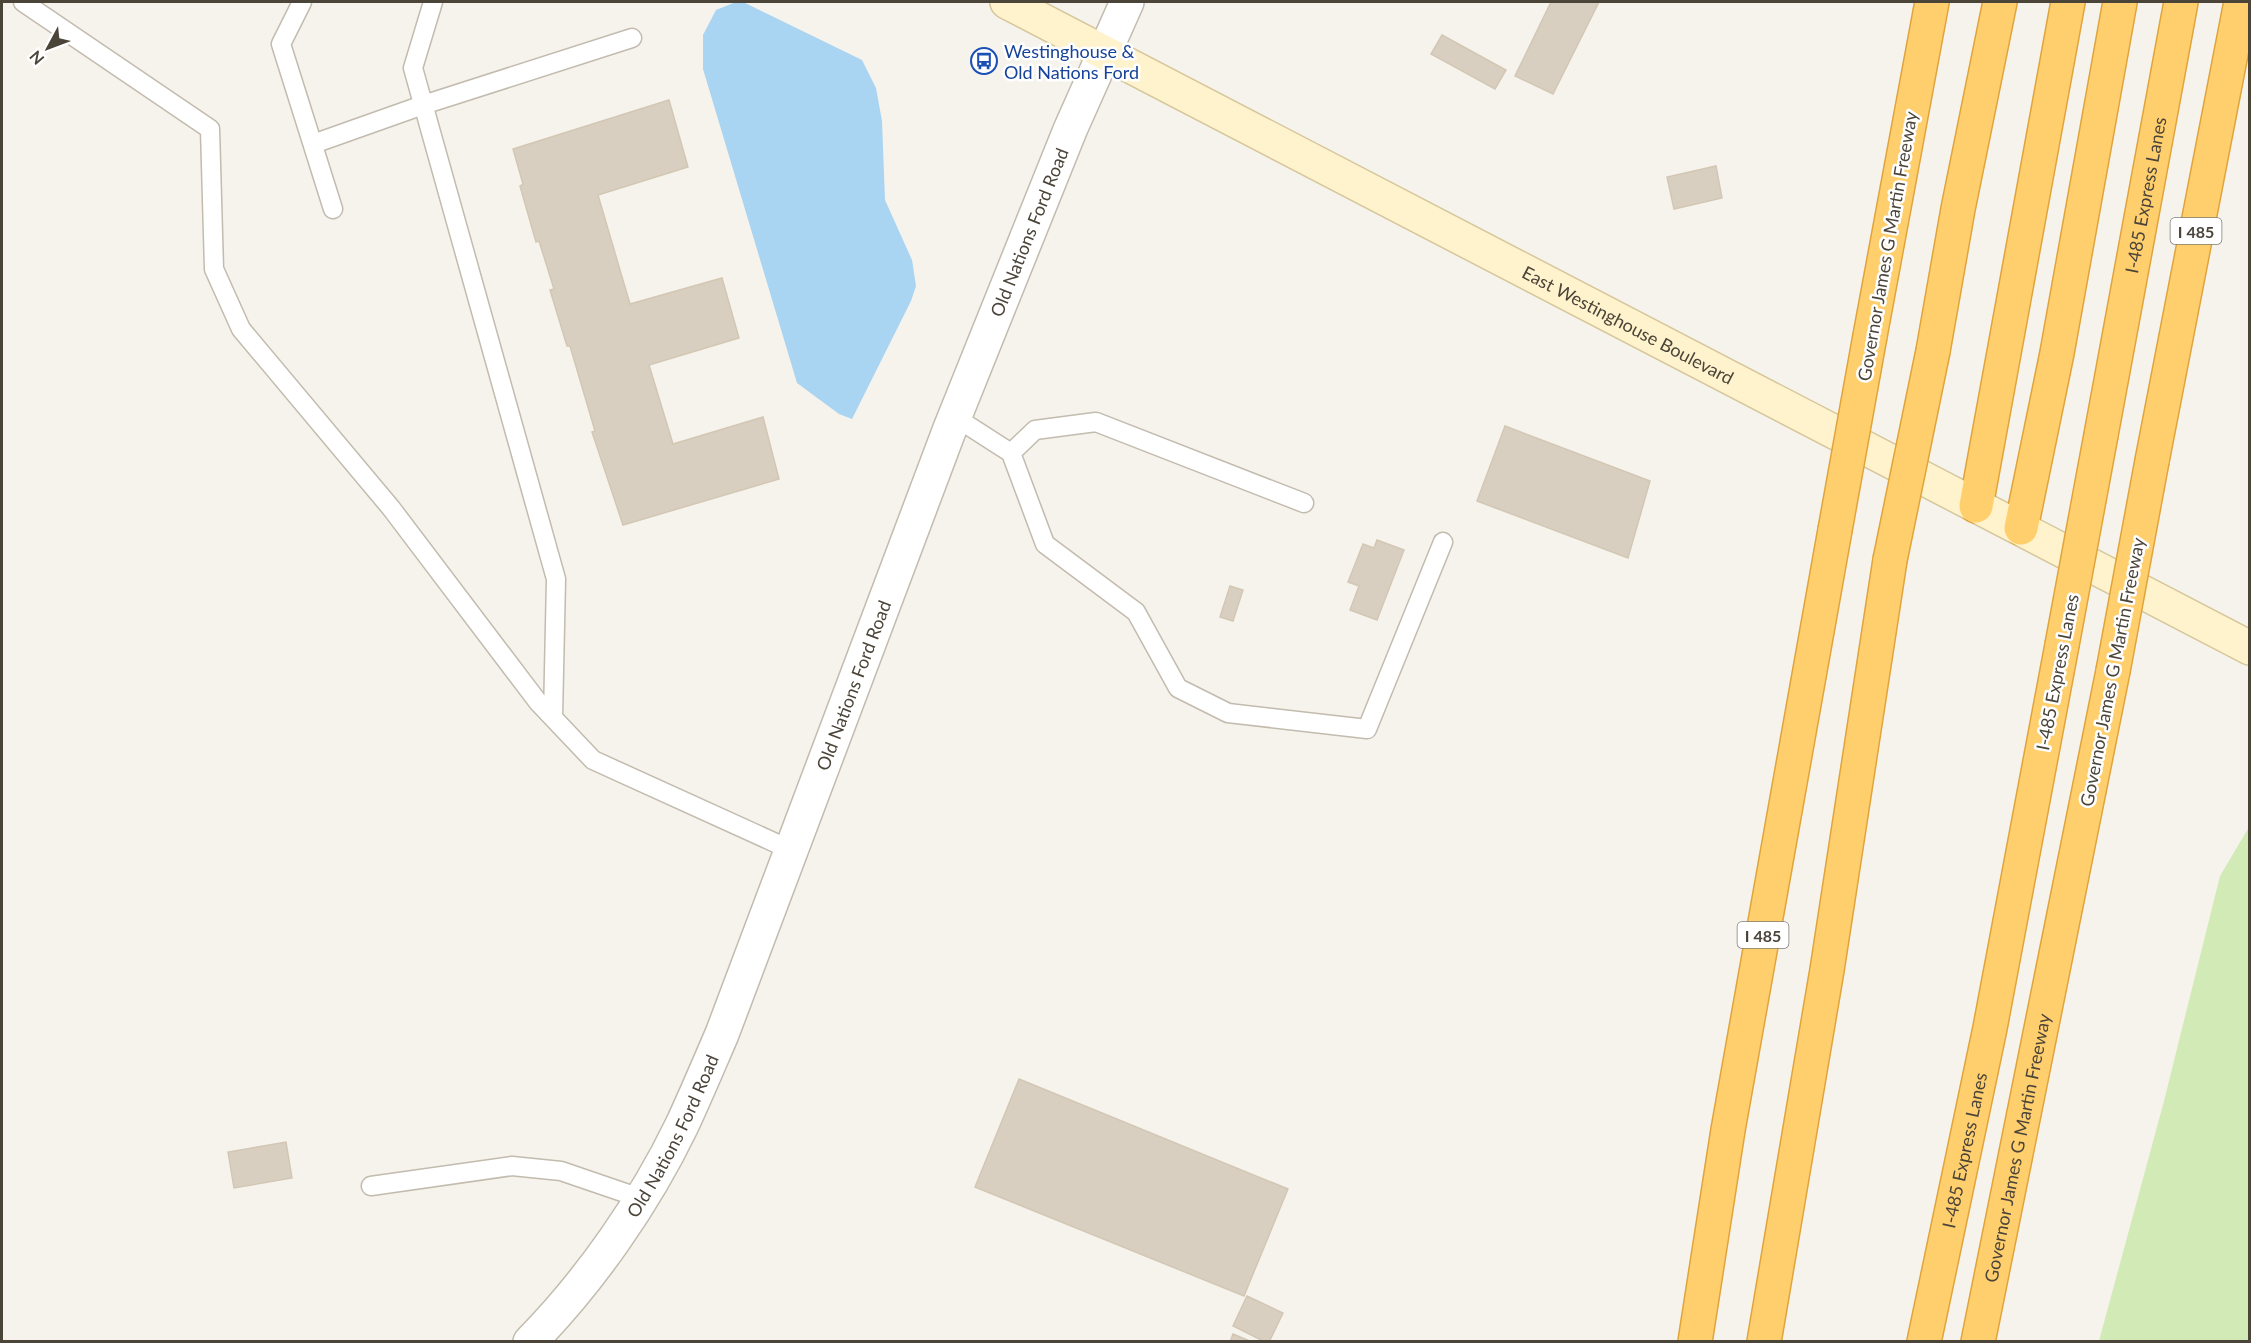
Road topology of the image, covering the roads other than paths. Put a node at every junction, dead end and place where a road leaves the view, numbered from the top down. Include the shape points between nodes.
1 (23, 2) edge
2 (302, 2) edge
3 (433, 2) edge
4 (1006, 2) edge
5 (1127, 2) edge
6 (1932, 2) edge
7 (2000, 2) edge
8 (2068, 2) edge
9 (2120, 2) edge
10 (2181, 2) edge
11 (2241, 2) edge
12 (632, 38) dead end
13 (1106, 53) junction
14 (423, 105) junction
15 (313, 144) junction
16 (333, 209) dead end
17 (955, 417) junction
18 (1011, 453) junction
19 (1304, 503) dead end
20 (1976, 506) junction
21 (2021, 528) junction
22 (1443, 542) dead end
23 (2250, 648) edge
24 (553, 717) junction
25 (791, 850) junction
26 (371, 1186) dead end
27 (640, 1198) junction
28 (531, 1341) edge
29 (1695, 1341) edge
30 (1764, 1341) edge
31 (1924, 1341) edge
32 (1978, 1341) edge

1 - 24 lane via 210,129 214,269 241,328 391,508
2 - 15 lane via 281,44
3 - 14 lane via 413,68
4 - 13 main road, East Westinghouse Boulevard
5 - 13 street, Old Nations Ford Road
6 - 29 highway, Governor James G Martin Freeway / I 485, bridge via 1728,1130
7 - 30 highway, bridge via 1890,560 1827,970
8 - 20 highway
9 - 21 highway via 2057,353
10 - 31 highway, I-485 Express Lanes, bridge via 1990,1028
11 - 32 highway, Governor James G Martin Freeway / I 485, bridge via 2113,671
12 - 14 lane
13 - 17 street, Old Nations Ford Road via 1070,130
13 - 20 main road, East Westinghouse Boulevard
14 - 15 lane
14 - 24 lane via 556,579
15 - 16 lane
17 - 18 lane
17 - 25 street, Old Nations Ford Road
18 - 19 lane via 1035,430 1096,422
18 - 22 lane via 1045,544 1136,612 1178,688 1228,713 1367,729
20 - 21 main road, East Westinghouse Boulevard
21 - 23 main road, East Westinghouse Boulevard
24 - 25 lane via 593,760
25 - 27 street, Old Nations Ford Road via 722,1034 681,1127
26 - 27 lane via 512,1166 561,1171
27 - 28 street, Old Nations Ford Road via 603,1256

